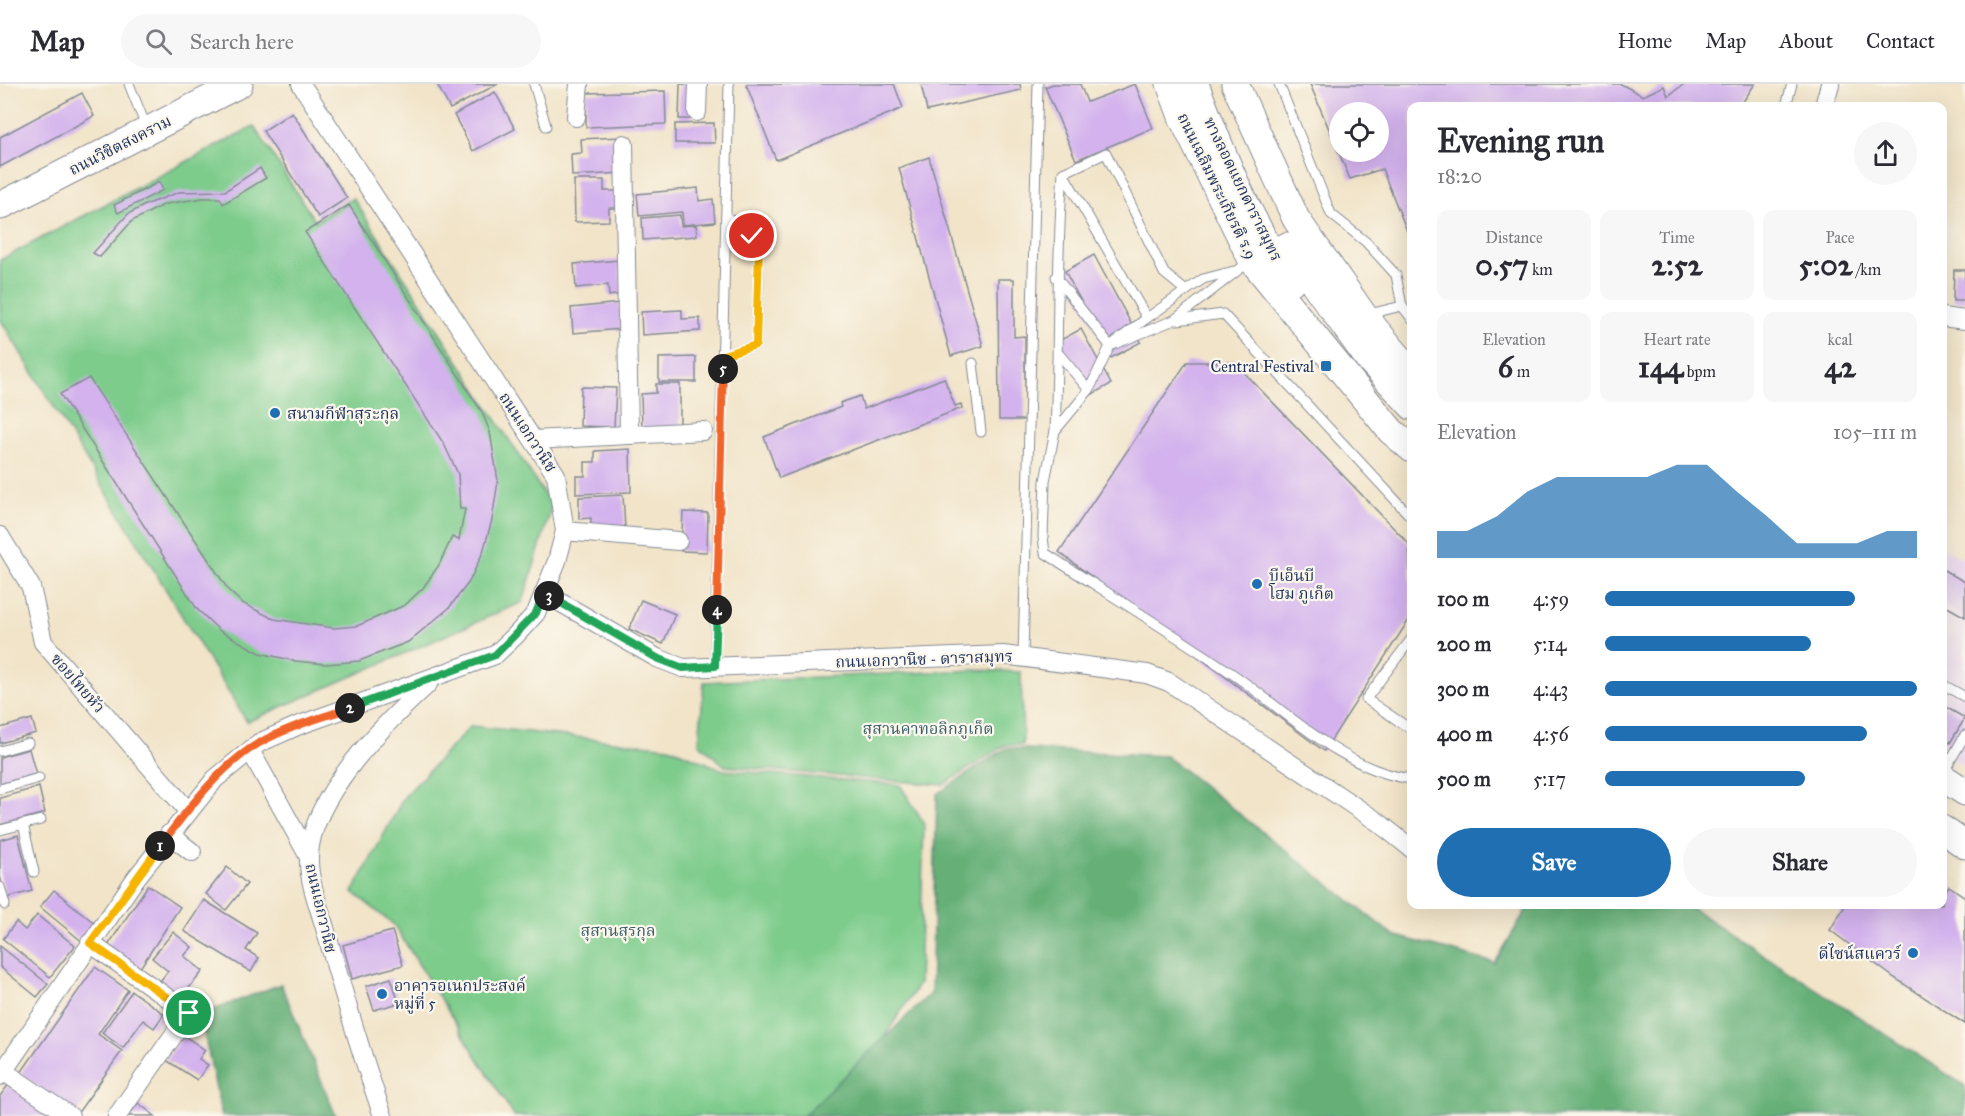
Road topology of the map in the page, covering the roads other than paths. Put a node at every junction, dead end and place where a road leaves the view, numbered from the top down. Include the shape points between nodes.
1 (129, 84) edge
2 (239, 84) edge
3 (301, 84) edge
4 (534, 84) edge
5 (579, 84) edge
6 (698, 84) edge
7 (729, 84) edge
8 (1038, 84) edge
9 (1170, 84) edge
10 (1195, 84) edge
11 (1212, 84) edge
12 (1235, 84) edge
13 (1279, 84) edge
14 (1792, 84) edge
15 (1830, 84) edge
16 (1787, 102) edge
17 (1825, 102) edge
18 (697, 112) dead end
19 (576, 117) dead end
20 (546, 126) dead end
21 (148, 130) junction
22 (624, 144) dead end
23 (1063, 173) junction
24 (0, 206) edge
25 (726, 216) junction
26 (1246, 264) junction
27 (1056, 277) junction
28 (1186, 291) junction
29 (1402, 306) junction
30 (1407, 312) edge
31 (1364, 316) junction
32 (1147, 318) junction
33 (1947, 318) edge
34 (1174, 320) junction
35 (1965, 321) edge
36 (1110, 346) junction
37 (1059, 354) junction
38 (723, 355) junction
39 (973, 363) dead end
40 (1407, 368) edge
41 (1089, 390) junction
42 (1407, 401) edge
43 (1407, 424) edge
44 (1055, 430) junction
45 (703, 431) dead end
46 (981, 432) dead end
47 (629, 435) junction
48 (534, 440) junction
49 (1407, 445) edge
50 (1407, 513) edge
51 (565, 531) junction
52 (0, 536) edge
53 (678, 541) dead end
54 (544, 593) junction
55 (1407, 645) edge
56 (1023, 656) junction
57 (715, 666) junction
58 (435, 678) junction
59 (1947, 687) edge
60 (382, 696) junction
61 (1965, 697) edge
62 (392, 716) junction
63 (1407, 724) edge
64 (1965, 735) edge
65 (264, 741) junction
66 (28, 743) dead end
67 (0, 750) edge
68 (255, 759) junction
69 (236, 762) junction
70 (1947, 767) edge
71 (39, 778) dead end
72 (1407, 778) edge
73 (1947, 779) edge
74 (0, 789) edge
75 (1965, 792) edge
76 (188, 811) junction
77 (41, 820) dead end
78 (23, 824) junction
79 (317, 825) junction
80 (0, 830) edge
81 (293, 831) junction
82 (1947, 832) edge
83 (169, 834) junction
84 (1407, 845) edge
85 (1965, 845) edge
86 (192, 852) dead end
87 (309, 857) junction
88 (34, 872) dead end
89 (0, 887) edge
90 (5, 905) dead end
91 (90, 943) junction
92 (1, 1072) edge
93 (70, 1116) edge
94 (117, 1116) edge
95 (383, 1116) edge

1 - 21 lane
2 - 21 main road, ถนนวิชิตสงคราม
3 - 48 street, ถนนเอกวานิช
4 - 20 lane
5 - 19 street
6 - 18 street
7 - 25 lane
8 - 56 lane
9 - 26 main road, ถนนเฉลิมพระเกียรติ ร.9
10 - 43 main road, ทางลอดแยกดาราสมุทร via 1271,254 1328,335
11 - 42 main road, ทางลอดแยกดาราสมุทร via 1250,174 1287,246 1368,358
12 - 31 main road via 1296,219
13 - 29 lane via 1331,214 1366,242 1396,275
14 - 16 lane
15 - 17 street
21 - 24 main road, ถนนวิชิตสงคราม
22 - 47 street
23 - 27 lane
23 - 28 lane via 1106,153 1164,273
23 - 32 lane
25 - 38 lane
25 - 38 lane via 755,240 759,257 756,345
26 - 28 lane via 1203,279
26 - 34 lane
26 - 49 main road, ถนนเฉลิมพระเกียรติ ร.9
27 - 36 lane
27 - 37 lane
28 - 32 lane
29 - 30 lane
29 - 31 lane
31 - 40 main road
32 - 36 lane
33 - 35 street
34 - 36 lane
34 - 50 lane via 1223,314
36 - 41 lane
37 - 41 lane
37 - 44 lane
38 - 57 lane
39 - 46 lane
41 - 44 lane
44 - 72 lane via 1045,481 1045,553 1236,677 1334,748 1394,777
45 - 47 street
47 - 48 street
48 - 51 street, ถนนเอกวานิช via 556,475
51 - 53 street
51 - 54 street, ถนนเอกวานิช
52 - 76 street, ซอยไทยหัว via 31,587 43,642
54 - 57 street, ถนนเอกวานิช - ดาราสมุทร via 657,658 683,668
54 - 58 street, ถนนเอกวานิช via 536,613 495,655
55 - 63 lane via 1366,699
56 - 57 street, ถนนเอกวานิช - ดาราสมุทร
56 - 84 street, ถนนเอกวานิช - ดาราสมุทร via 1147,674 1169,682
58 - 60 street
58 - 62 street, ถนนเอกวานิช
59 - 61 lane
60 - 62 street via 395,699
60 - 65 street
62 - 79 street, ถนนเอกวานิช via 342,778
64 - 70 lane
65 - 68 street
65 - 69 street
66 - 67 lane
68 - 69 street
68 - 81 street
69 - 76 street via 215,779
71 - 74 lane
73 - 75 main road
76 - 83 street
77 - 78 lane
78 - 80 lane
78 - 88 lane
79 - 81 street via 300,835
79 - 87 street, ถนนเอกวานิช
81 - 87 street
82 - 85 main road
83 - 86 street
83 - 91 street
87 - 95 street, ถนนเอกวานิช via 351,1022
89 - 90 lane
91 - 92 street
91 - 94 street via 189,1013
92 - 93 street

